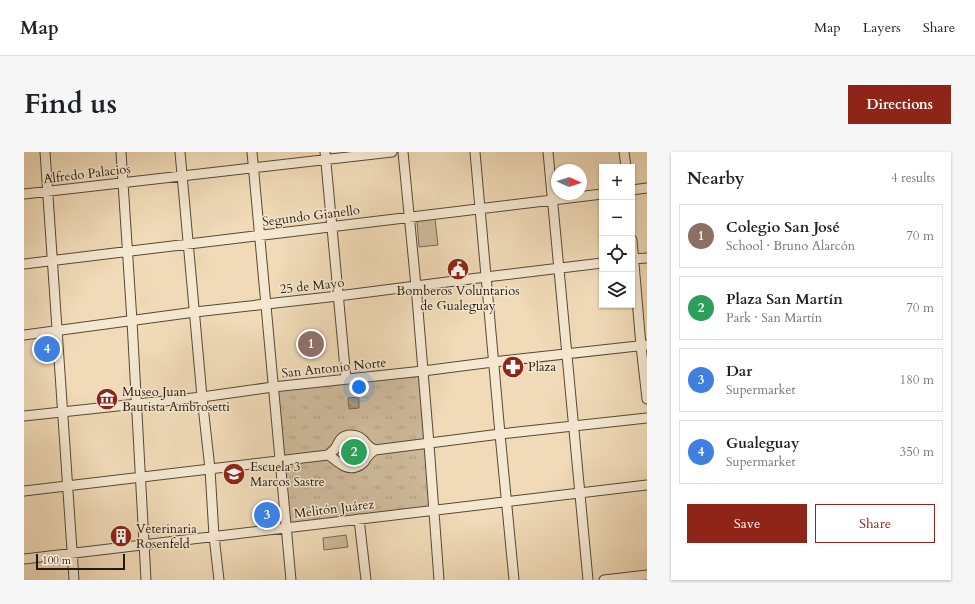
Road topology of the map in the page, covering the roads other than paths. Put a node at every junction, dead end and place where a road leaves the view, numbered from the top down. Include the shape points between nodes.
1 (45, 152) edge
2 (121, 152) edge
3 (180, 152) edge
4 (252, 152) edge
5 (392, 152) edge
6 (403, 152) edge
7 (475, 152) edge
8 (548, 152) edge
9 (624, 152) edge
10 (326, 156) edge
11 (626, 164) edge
12 (254, 168) junction
13 (183, 176) junction
14 (124, 183) junction
15 (551, 188) edge
16 (647, 188) edge
17 (635, 190) edge
18 (48, 192) junction
19 (24, 194) edge
20 (599, 194) edge
21 (587, 196) edge
22 (552, 200) joint
23 (480, 208) junction
24 (409, 217) junction
25 (331, 227) junction
26 (260, 235) junction
27 (188, 244) junction
28 (127, 252) junction
29 (647, 258) edge
30 (635, 259) edge
31 (52, 261) junction
32 (599, 263) edge
33 (24, 264) edge
34 (559, 268) junction
35 (635, 272) edge
36 (486, 277) junction
37 (416, 286) junction
38 (338, 296) junction
39 (266, 304) junction
40 (195, 312) junction
41 (132, 321) junction
42 (57, 331) junction
43 (24, 335) edge
44 (644, 346) edge
45 (567, 354) junction
46 (493, 362) junction
47 (423, 371) junction
48 (346, 379) junction
49 (273, 387) junction
50 (202, 397) junction
51 (647, 399) edge
52 (137, 403) junction
53 (63, 411) junction
54 (24, 416) edge
55 (647, 418) edge
56 (574, 427) junction
57 (500, 434) junction
58 (429, 444) junction
59 (375, 450) junction
60 (328, 455) junction
61 (280, 461) junction
62 (210, 469) junction
63 (141, 477) junction
64 (647, 485) edge
65 (68, 486) junction
66 (24, 491) edge
67 (580, 493) junction
68 (506, 502) junction
69 (434, 510) junction
70 (359, 519) junction
71 (286, 528) junction
72 (214, 536) junction
73 (144, 544) junction
74 (72, 553) junction
75 (24, 559) edge
76 (647, 575) edge
77 (74, 580) edge
78 (146, 580) edge
79 (219, 580) edge
80 (291, 580) edge
81 (366, 580) edge
82 (439, 580) edge
83 (514, 580) edge
84 (588, 580) edge
85 (604, 580) edge

1 - 18 street
2 - 14 street
3 - 13 street
4 - 12 street
5 - 10 street, Alfredo Palacios
6 - 24 street
7 - 23 street
8 - 15 street
9 - 11 street
10 - 12 street, Alfredo Palacios
10 - 25 street
12 - 13 street, Alfredo Palacios
12 - 26 street
13 - 14 street, Alfredo Palacios
13 - 27 street
14 - 18 street, Alfredo Palacios
14 - 28 street
16 - 17 street
18 - 19 street, Alfredo Palacios
18 - 31 street
20 - 21 street, Segundo Gianello
22 - 23 street, Segundo Gianello
22 - 34 street
23 - 24 street, Segundo Gianello
23 - 36 street
24 - 25 street, Segundo Gianello
24 - 37 street
25 - 26 street, Segundo Gianello
25 - 38 street
26 - 27 street, Segundo Gianello
26 - 39 street
27 - 28 street, Segundo Gianello
27 - 40 street
28 - 31 street, Segundo Gianello
28 - 41 street
29 - 30 street
31 - 33 street, Segundo Gianello
31 - 42 street
32 - 34 street, 25 de Mayo
34 - 36 street, 25 de Mayo
34 - 45 street
35 - 44 street
36 - 37 street, 25 de Mayo
36 - 46 street
37 - 38 street, 25 de Mayo
37 - 47 street
38 - 39 street, 25 de Mayo
38 - 48 street
39 - 40 street, 25 de Mayo
39 - 49 street
40 - 41 street, 25 de Mayo
40 - 50 street
41 - 42 street, 25 de Mayo
41 - 52 street
42 - 43 street, 25 de Mayo
42 - 53 street
44 - 45 street, San Antonio Norte
44 - 51 street
45 - 46 street, San Antonio Norte
45 - 56 street
46 - 47 street, San Antonio Norte
46 - 57 street
47 - 48 street, San Antonio Norte
47 - 58 street
48 - 49 street, San Antonio Norte
49 - 50 street, San Antonio Norte
49 - 61 street
50 - 52 street, San Antonio Norte
50 - 62 street
52 - 53 street, San Antonio Norte
52 - 63 street
53 - 54 street, San Antonio Norte
53 - 65 street
55 - 56 street
56 - 57 street
56 - 67 street
57 - 58 street
57 - 68 street
58 - 59 street
58 - 69 street
59 - 60 street via 360,466 354,468 344,467
59 - 60 street via 353,435 342,438
60 - 61 street
61 - 62 street
61 - 71 street
62 - 63 street
62 - 72 street
63 - 65 street
63 - 73 street
64 - 67 street, Melitón Juárez
65 - 66 street
65 - 74 street
67 - 68 street, Melitón Juárez
67 - 84 street
68 - 69 street, Melitón Juárez
68 - 83 street
69 - 70 street, Melitón Juárez
69 - 82 street
70 - 71 street, Melitón Juárez
70 - 81 street
71 - 72 street, Melitón Juárez
71 - 80 street
72 - 73 street, Melitón Juárez
72 - 79 street
73 - 74 street, Melitón Juárez
73 - 78 street
74 - 75 street, Melitón Juárez
74 - 77 street
76 - 85 street

